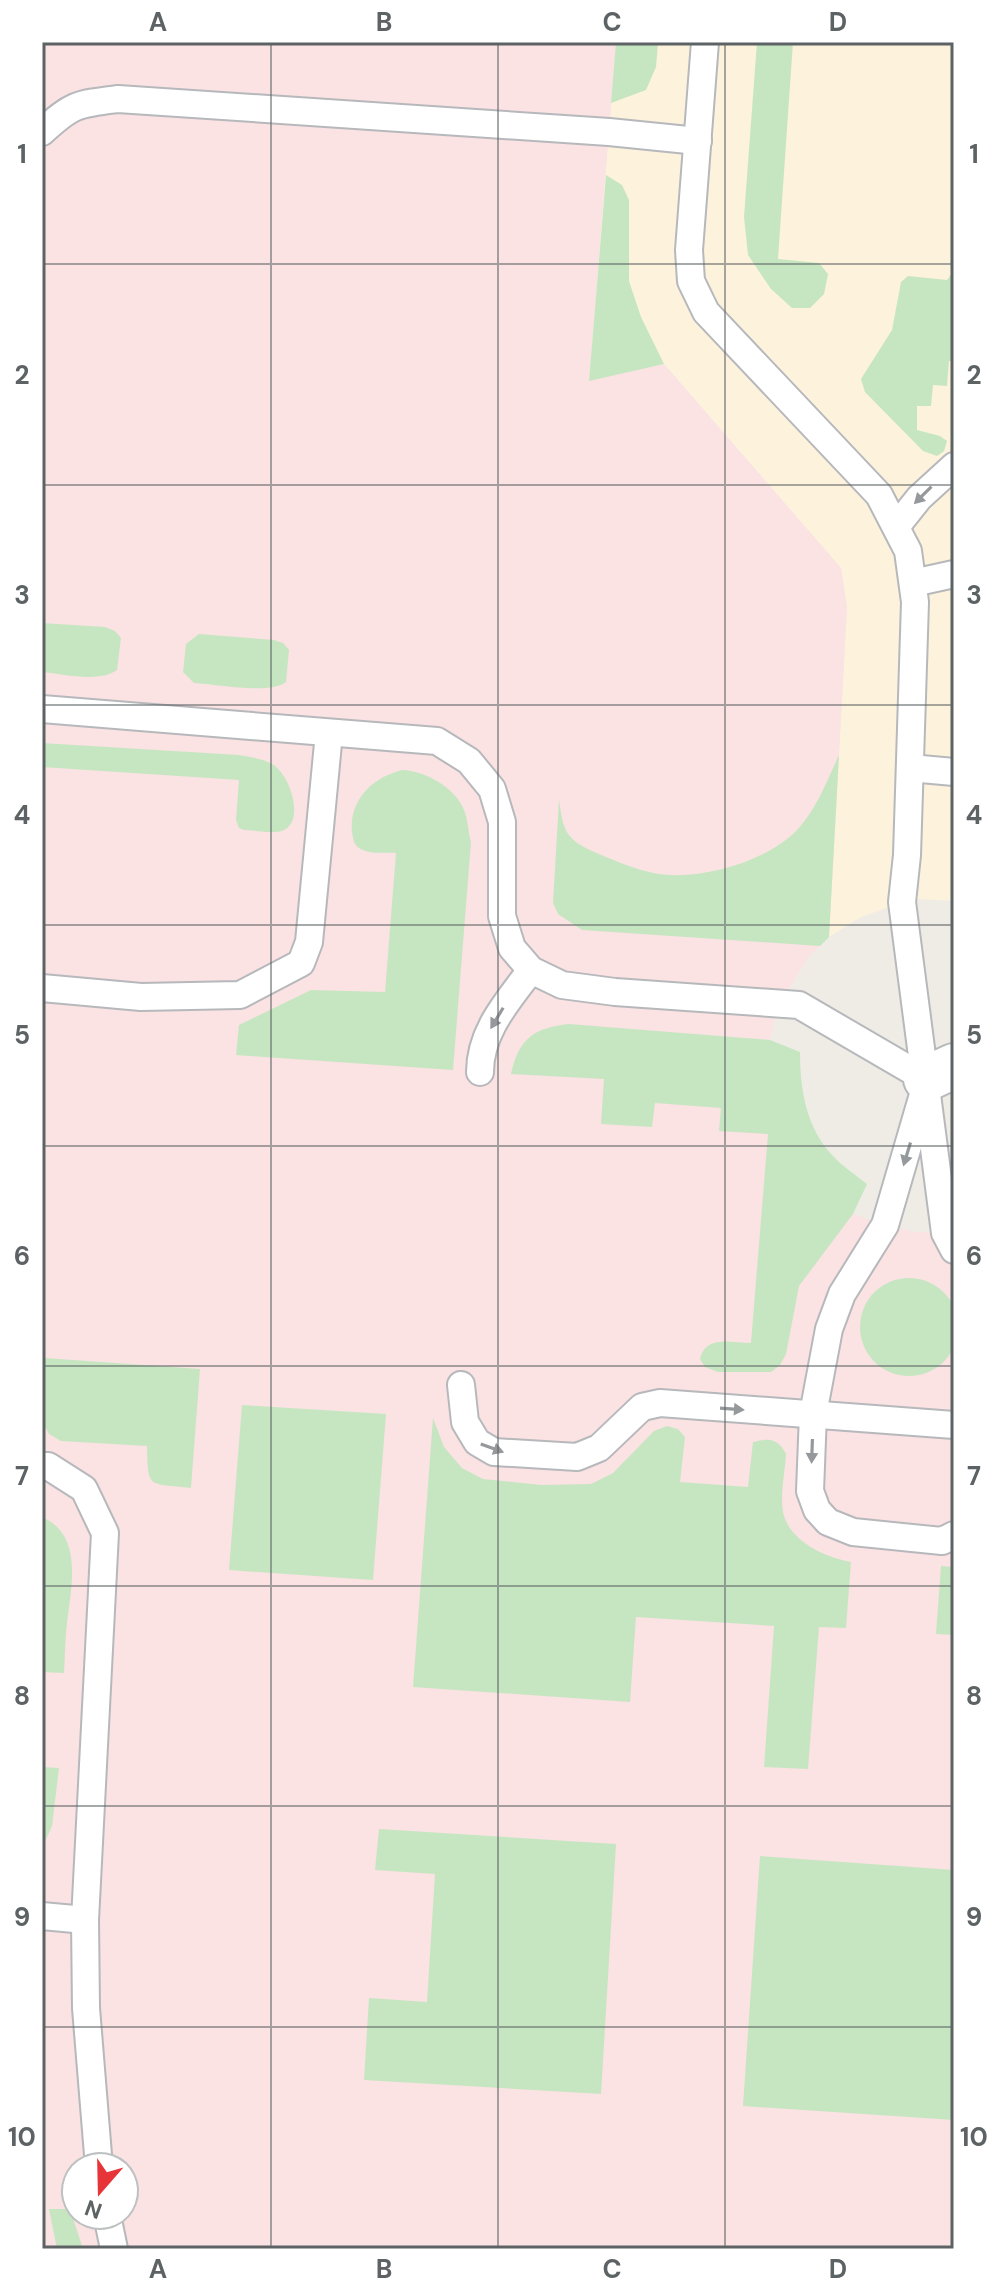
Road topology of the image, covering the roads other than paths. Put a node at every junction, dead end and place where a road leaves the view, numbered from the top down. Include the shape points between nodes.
1 (705, 42) edge
2 (42, 132) edge
3 (698, 141) junction
4 (954, 466) edge
5 (896, 527) junction
6 (954, 574) edge
7 (913, 583) junction
8 (42, 709) edge
9 (329, 733) junction
10 (910, 768) junction
11 (954, 772) edge
12 (531, 970) junction
13 (42, 988) edge
14 (480, 1072) dead end
15 (940, 1073) edge
16 (954, 1250) edge
17 (461, 1385) dead end
18 (813, 1414) junction
19 (954, 1425) edge
20 (42, 1466) edge
21 (954, 1535) edge
22 (42, 1916) edge
23 (85, 1920) junction
24 (98, 2151) edge

1 - 3 lane
2 - 3 lane via 67,109 118,99
3 - 5 lane via 689,250 691,281 706,312 879,495
4 -> 5 lane
5 - 7 lane via 908,551
6 - 7 lane
7 - 10 lane
8 - 9 lane
9 - 12 lane via 437,741 469,761 492,789 502,822 502,916 512,948
9 - 13 lane via 309,942 301,963 240,995 141,997
10 - 11 lane
10 - 15 lane via 902,902
12 -> 14 lane via 485,1037
12 - 15 lane via 562,985 615,992 799,1005
15 - 16 lane via 945,1233
15 -> 18 lane via 916,1125 885,1225 842,1294 829,1329
17 -> 18 lane via 465,1422 477,1442 494,1452 577,1457 599,1448 642,1407 660,1403
18 - 19 lane
18 -> 21 lane via 810,1491 828,1522 853,1532 942,1541
20 - 23 lane via 84,1489 105,1533
22 - 23 lane
23 - 24 lane

